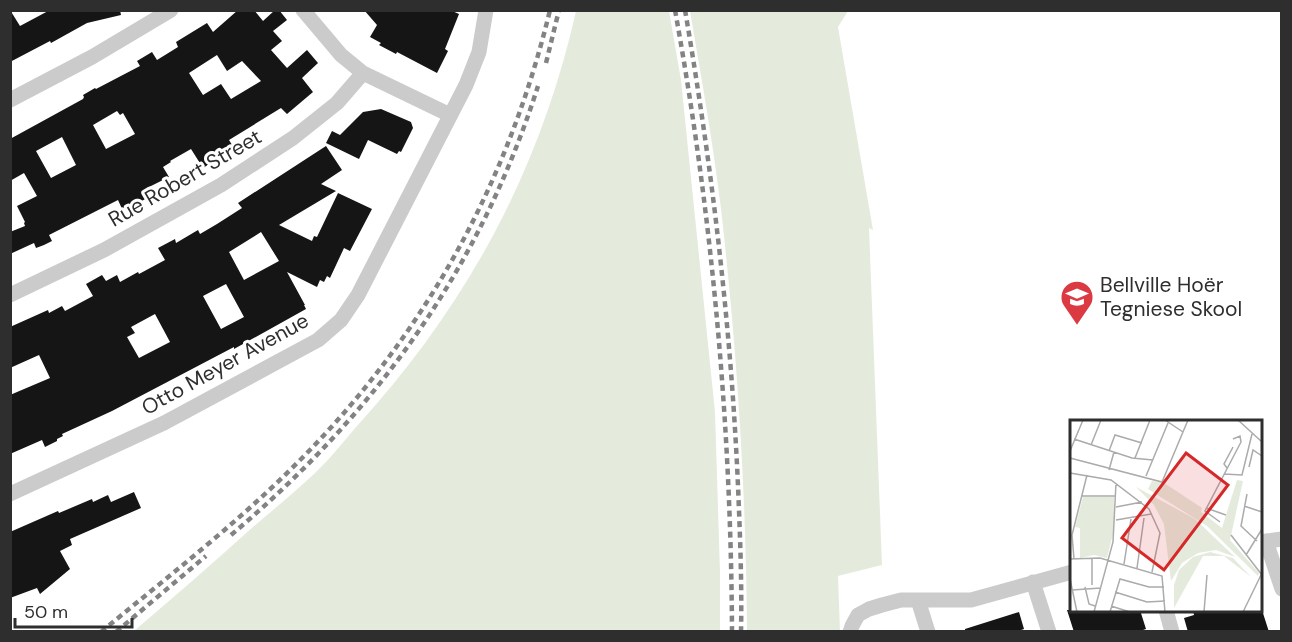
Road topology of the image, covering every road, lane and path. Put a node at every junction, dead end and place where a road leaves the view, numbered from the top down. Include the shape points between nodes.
1 (171, 10) edge
2 (303, 10) edge
3 (486, 10) edge
4 (363, 74) junction
5 (10, 100) edge
6 (450, 115) junction
7 (10, 295) edge
8 (10, 494) edge
9 (1281, 539) edge
10 (1263, 541) edge
11 (1070, 572) edge
12 (1033, 582) junction
13 (1281, 589) edge
14 (918, 600) junction
15 (1167, 612) edge
16 (850, 632) edge
17 (928, 632) edge
18 (1049, 632) edge
19 (1172, 632) edge

1 - 5 street
2 - 4 street
3 - 6 street, Otto Meyer Avenue via 479,52
4 - 6 street
4 - 7 street, Rue Robert Street via 337,103 293,138 221,185 104,250
6 - 8 street, Otto Meyer Avenue via 354,301 330,330 164,423
9 - 10 street
10 - 13 street
11 - 12 street
12 - 14 street via 971,600
12 - 18 street
14 - 16 street via 901,600 869,609 858,615
14 - 17 street
15 - 19 street

